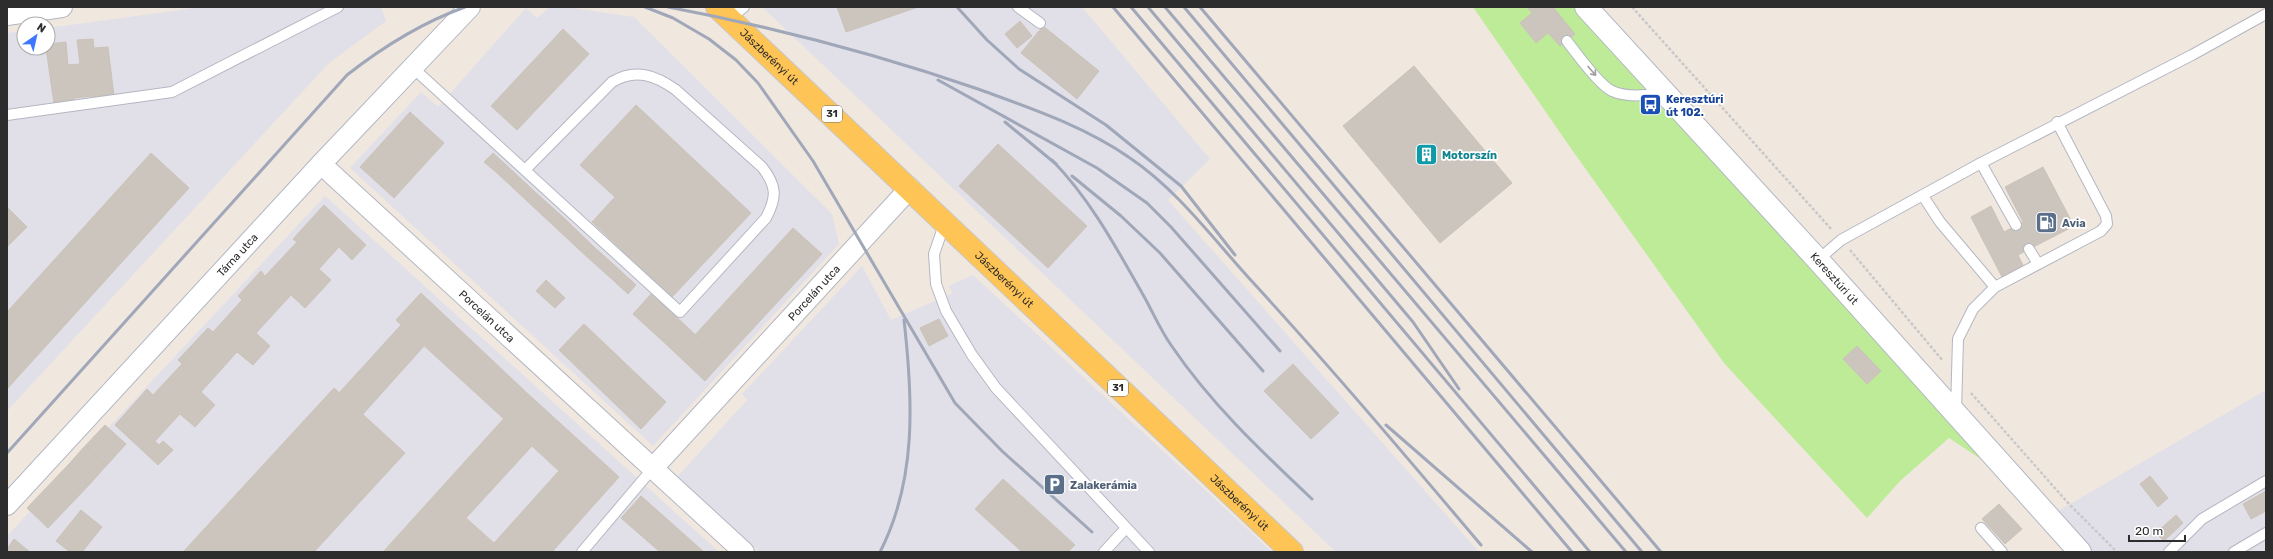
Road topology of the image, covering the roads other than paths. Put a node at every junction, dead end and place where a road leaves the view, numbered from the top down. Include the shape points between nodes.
1 (62, 7) edge
2 (338, 7) edge
3 (470, 7) edge
4 (1018, 7) edge
5 (1586, 7) edge
6 (730, 11) edge
7 (2266, 14) edge
8 (7, 15) edge
9 (1040, 23) dead end
10 (1567, 41) dead end
11 (412, 68) junction
12 (1665, 93) junction
13 (7, 115) edge
14 (2057, 122) junction
15 (1981, 162) junction
16 (321, 164) junction
17 (525, 170) junction
18 (910, 188) junction
19 (1923, 196) junction
20 (945, 222) junction
21 (2016, 225) dead end
22 (2029, 249) dead end
23 (1818, 260) junction
24 (2038, 264) junction
25 (1995, 287) junction
26 (1956, 414) junction
27 (653, 468) junction
28 (2266, 481) edge
29 (7, 505) edge
30 (1126, 528) junction
31 (1981, 528) dead end
32 (2266, 533) edge
33 (582, 552) edge
34 (744, 552) edge
35 (1104, 552) edge
36 (1149, 552) edge
37 (1292, 552) edge
38 (2002, 552) edge
39 (2080, 552) edge
40 (2169, 552) edge
41 (2234, 552) edge

1 - 8 street
2 - 13 lane via 172,92
3 - 11 street, Tárna utca
4 - 9 lane
5 - 12 main road, Keresztúri út
6 - 18 main road, Jászberényi út / 31
7 - 14 lane via 2192,55
10 -> 12 lane via 1597,77 1612,90 1638,96
11 - 16 street, Tárna utca
11 - 17 lane
12 - 23 main road, Keresztúri út
14 - 15 lane
14 - 24 lane via 2106,216 2107,224 2101,231
15 - 19 lane
15 - 21 lane
16 - 27 street, Porcelán utca
16 - 29 street, Tárna utca
17 - 17 lane via 680,312 766,218 775,194 762,167 676,90 663,81 642,74 630,74 612,82
18 - 20 main road, Jászberényi út / 31
18 - 27 street, Porcelán utca
19 - 23 lane via 1842,240
19 - 25 lane via 1940,222
20 - 30 lane via 934,254 936,284 946,311 957,330 996,388
20 - 37 main road, Jászberényi út / 31
22 - 24 lane
23 - 26 main road, Keresztúri út
24 - 25 lane
25 - 26 lane via 1973,309 1958,339
26 - 39 main road, Keresztúri út
27 - 33 lane
27 - 34 street, Porcelán utca
28 - 40 lane via 2202,519
30 - 35 lane
30 - 36 lane
31 - 38 lane
32 - 41 lane

